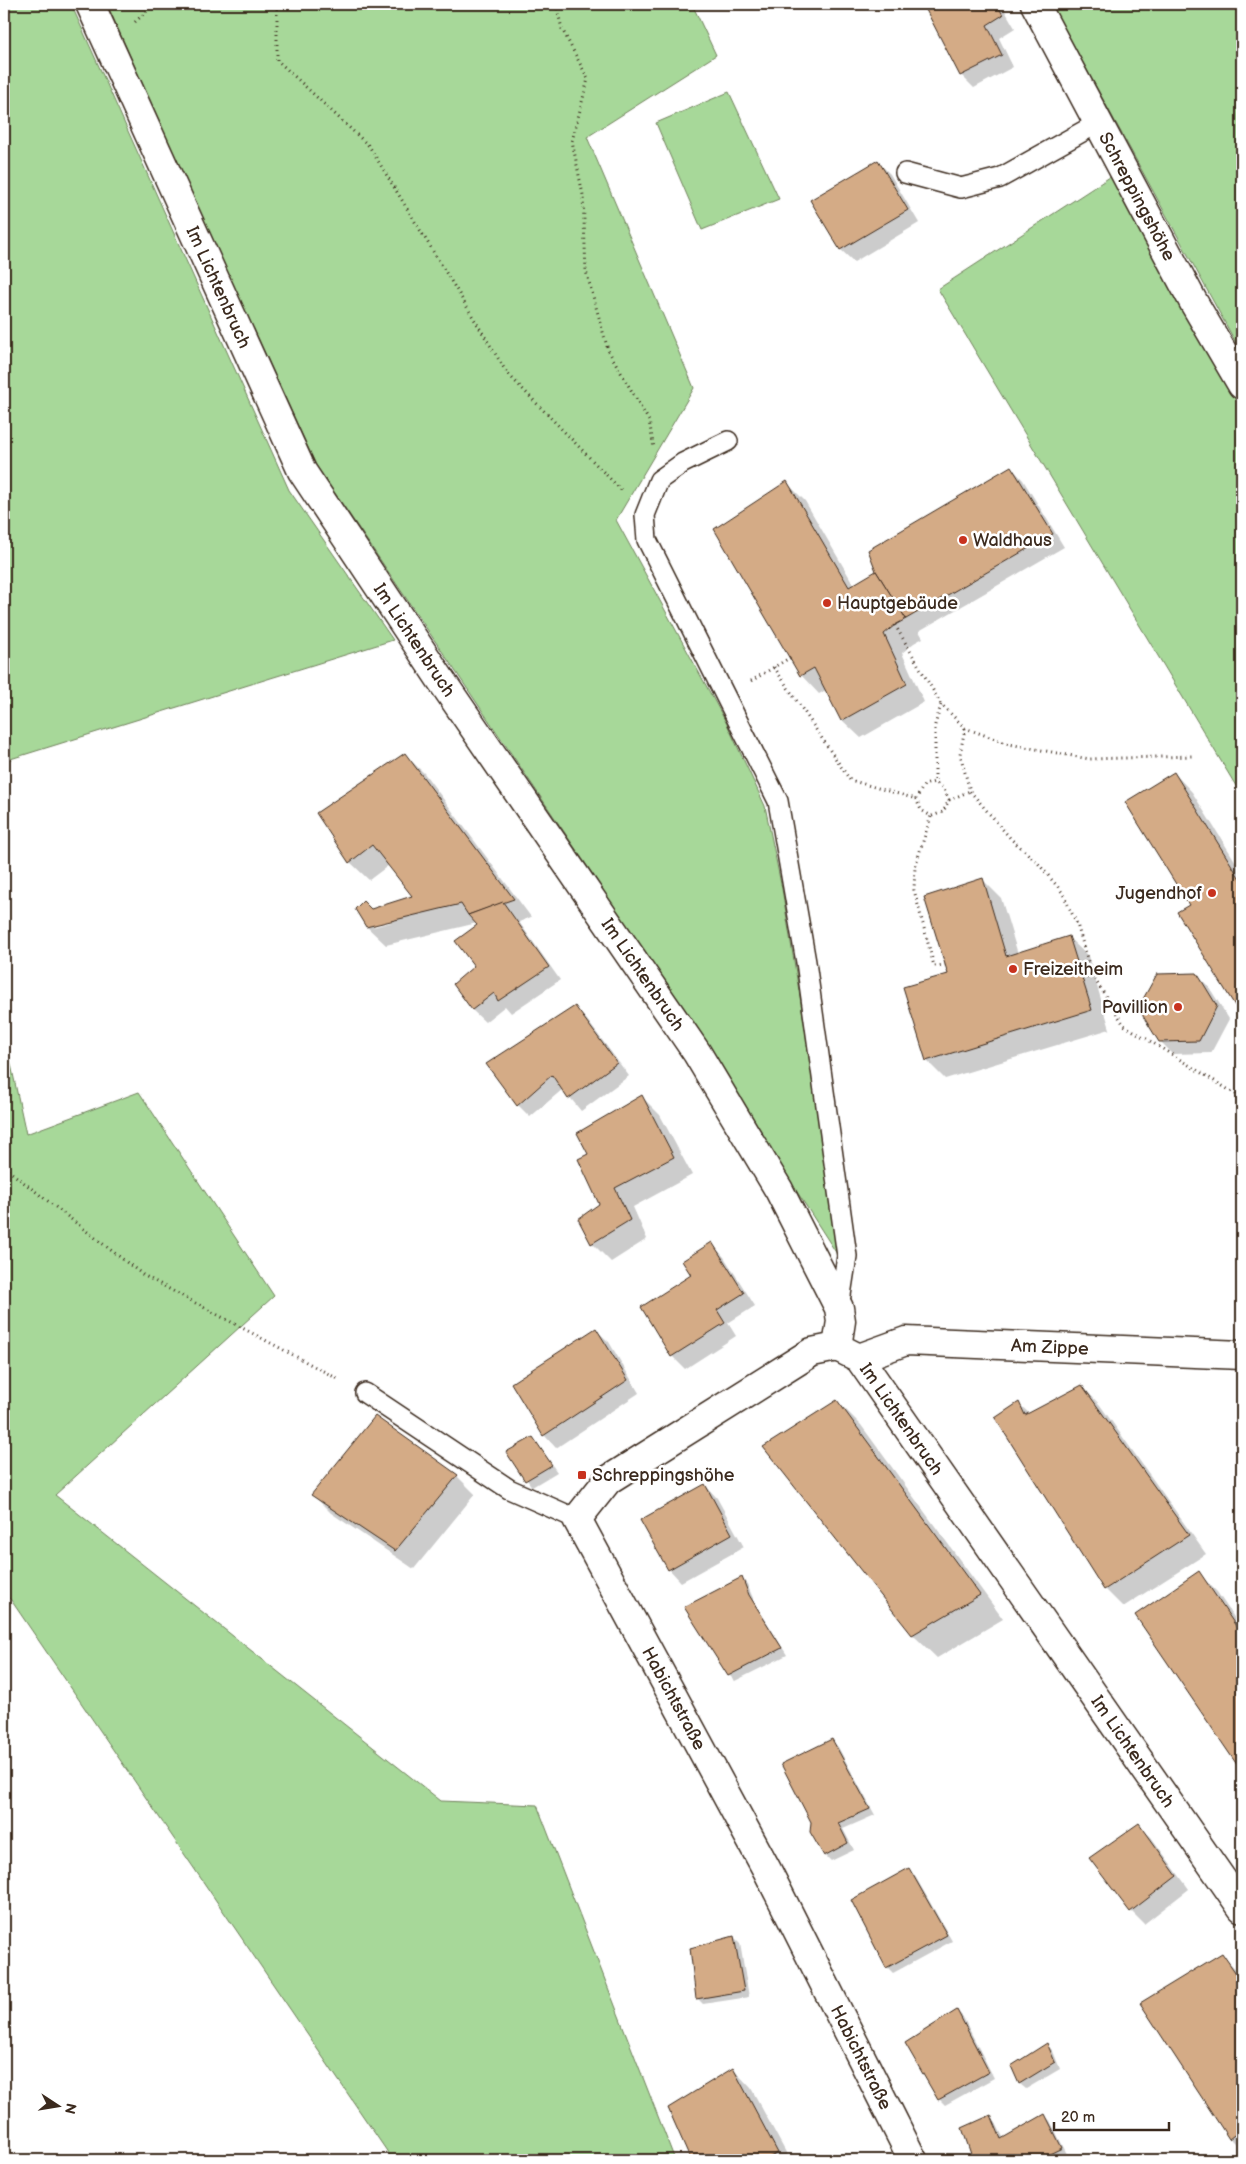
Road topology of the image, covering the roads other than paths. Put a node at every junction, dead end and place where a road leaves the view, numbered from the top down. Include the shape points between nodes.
1 (90, 4) edge
2 (1035, 4) edge
3 (1098, 123) junction
4 (905, 173) dead end
5 (1242, 385) edge
6 (728, 441) dead end
7 (839, 1308) junction
8 (848, 1352) junction
9 (1242, 1354) edge
10 (365, 1393) road end
11 (577, 1519) junction
12 (1242, 1908) edge
13 (913, 2160) edge

1 - 7 street, Im Lichtenbruch via 302,470 696,1053 779,1190
2 - 3 street, Schreppingshöhe
3 - 4 lane via 990,181 961,188
3 - 5 street, Schreppingshöhe via 1194,303
6 - 7 lane via 660,480 645,516 647,540 778,801 806,962 847,1256
7 - 8 street, Im Lichtenbruch
8 - 9 street, Am Zippe via 906,1341
8 - 11 street via 812,1352 608,1480
8 - 12 street, Im Lichtenbruch
10 - 11 lane via 509,1489
11 - 13 street, Habichtstraße via 767,1870

